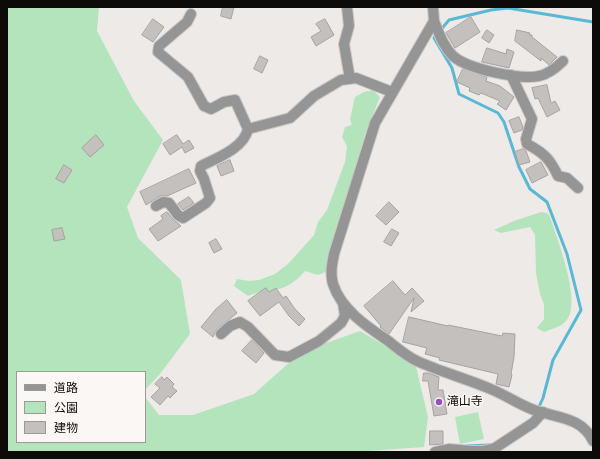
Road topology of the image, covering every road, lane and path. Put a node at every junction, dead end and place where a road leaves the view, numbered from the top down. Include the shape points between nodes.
1 (347, 7) edge
2 (433, 7) edge
3 (191, 14) dead end
4 (434, 21) junction
5 (563, 61) dead end
6 (510, 75) junction
7 (350, 79) junction
8 (392, 92) junction
9 (248, 129) junction
10 (578, 188) dead end
11 (156, 206) dead end
12 (343, 303) junction
13 (221, 334) dead end
14 (539, 411) junction
15 (593, 441) edge
16 (435, 452) edge

1 - 7 street via 349,26 344,44
2 - 4 street
3 - 9 street via 187,22 159,46 158,52 188,77 204,106 211,109 235,100
4 - 6 street via 444,44 460,61 485,71
4 - 8 street
5 - 6 street via 553,71 539,76
6 - 10 street via 532,119 526,139 528,144 542,152 554,166 558,176 567,178
7 - 8 street via 356,78
7 - 9 street via 341,80 314,96 290,118
8 - 12 street via 375,123 334,254 333,284
9 - 11 street via 236,147 201,166 200,171 210,198 206,203 183,218 169,203 163,202
12 - 13 street via 345,316 341,323 319,341 289,357 275,355 240,322
12 - 14 street via 371,330 416,360 494,390
14 - 15 street via 579,424
14 - 16 street via 533,423 495,448 472,451 449,449

